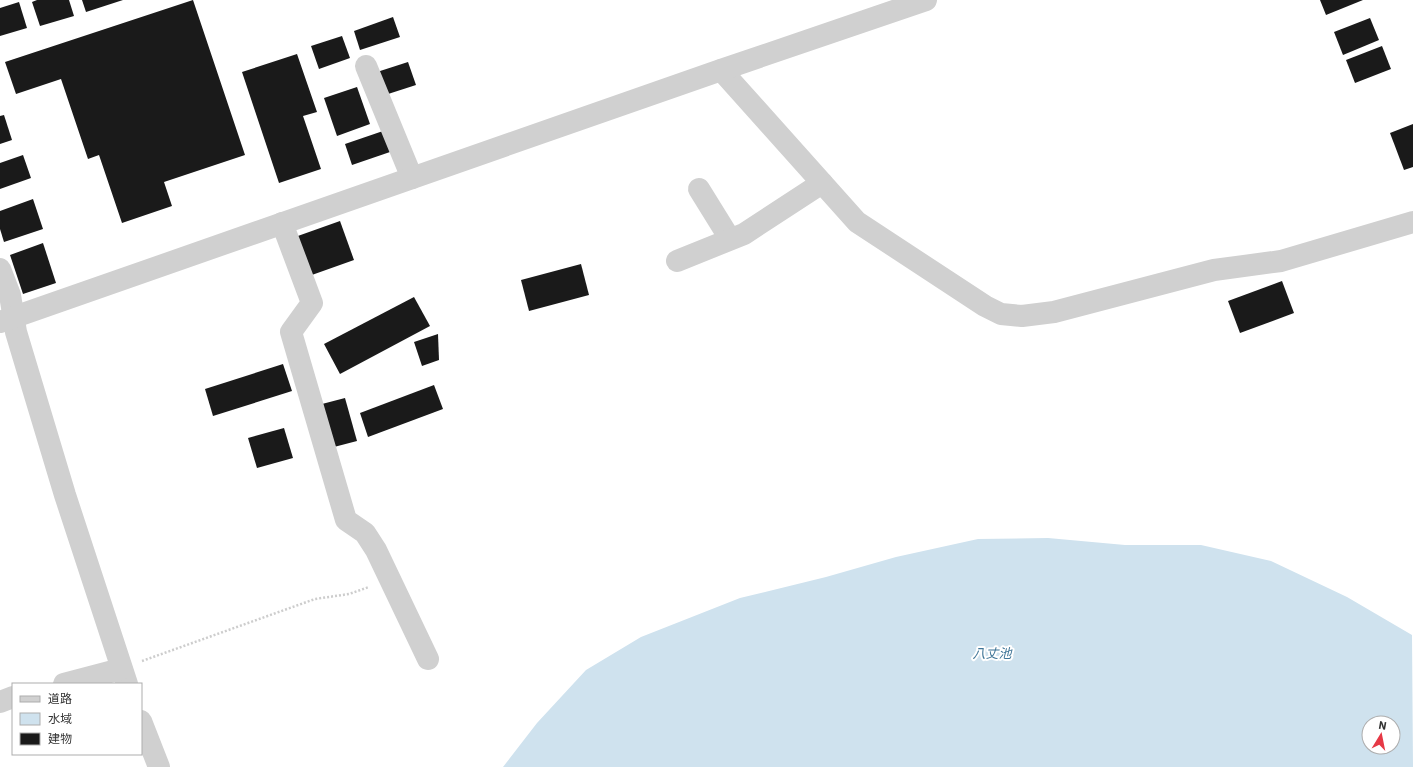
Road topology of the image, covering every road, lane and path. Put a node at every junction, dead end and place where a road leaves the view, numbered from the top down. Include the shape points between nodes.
1 (926, 0) edge
2 (366, 66) dead end
3 (721, 70) junction
4 (412, 178) junction
5 (822, 183) junction
6 (699, 189) dead end
7 (1413, 222) edge
8 (282, 224) junction
9 (730, 240) junction
10 (677, 261) dead end
11 (0, 269) edge
12 (7, 320) edge
13 (390, 580) junction
14 (428, 659) dead end
15 (124, 676) edge
16 (72, 683) edge
17 (12, 697) edge
18 (0, 702) edge
19 (142, 724) edge
20 (158, 767) edge

1 - 3 street
2 - 4 street
3 - 4 street
3 - 5 street
4 - 8 street
5 - 7 street via 857,222 985,306 1001,314 1022,316 1054,312 1214,270 1281,261
5 - 9 street via 744,234
6 - 9 street
8 - 12 street
8 - 13 street via 312,303 291,332 346,520 365,533
9 - 10 street
11 - 12 street via 10,295
12 - 15 street via 16,332 62,487
13 - 14 street
13 - 15 path via 349,594 315,599
15 - 16 street
17 - 18 street
19 - 20 street

